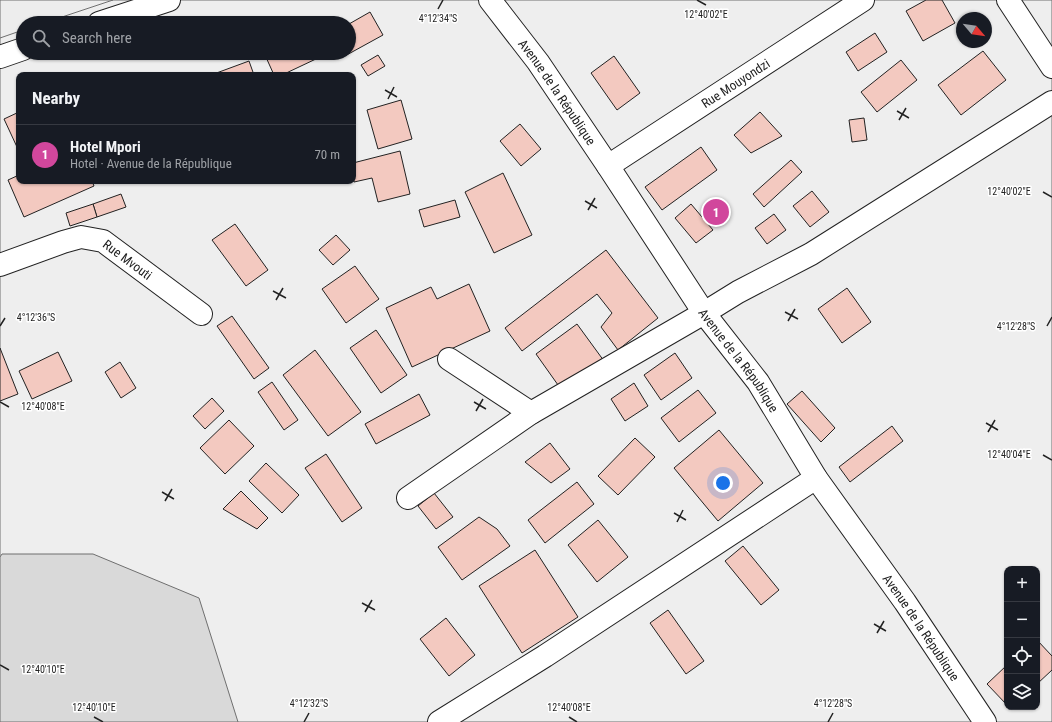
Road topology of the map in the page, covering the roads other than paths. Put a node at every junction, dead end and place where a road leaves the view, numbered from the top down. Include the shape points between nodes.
1 (169, 0) edge
2 (490, 0) edge
3 (863, 0) edge
4 (1008, 0) edge
5 (120, 16) edge
6 (16, 52) edge
7 (0, 58) edge
8 (1052, 67) edge
9 (1052, 102) edge
10 (608, 166) junction
11 (0, 265) edge
12 (704, 313) junction
13 (201, 314) dead end
14 (449, 359) dead end
15 (531, 413) junction
16 (816, 478) junction
17 (408, 498) dead end
18 (439, 722) edge
19 (985, 722) edge

1 - 5 street
2 - 10 street, Avenue de la République via 538,62
3 - 10 street, Rue Mouyondzi
4 - 8 street
6 - 7 street
9 - 12 street via 811,254
10 - 12 street, Avenue de la République
11 - 13 street, Rue Mvouti via 81,237 103,241
12 - 15 street
12 - 16 street, Avenue de la République via 758,382
14 - 15 street
15 - 17 street
16 - 18 street via 545,656
16 - 19 street, Avenue de la République via 905,602

